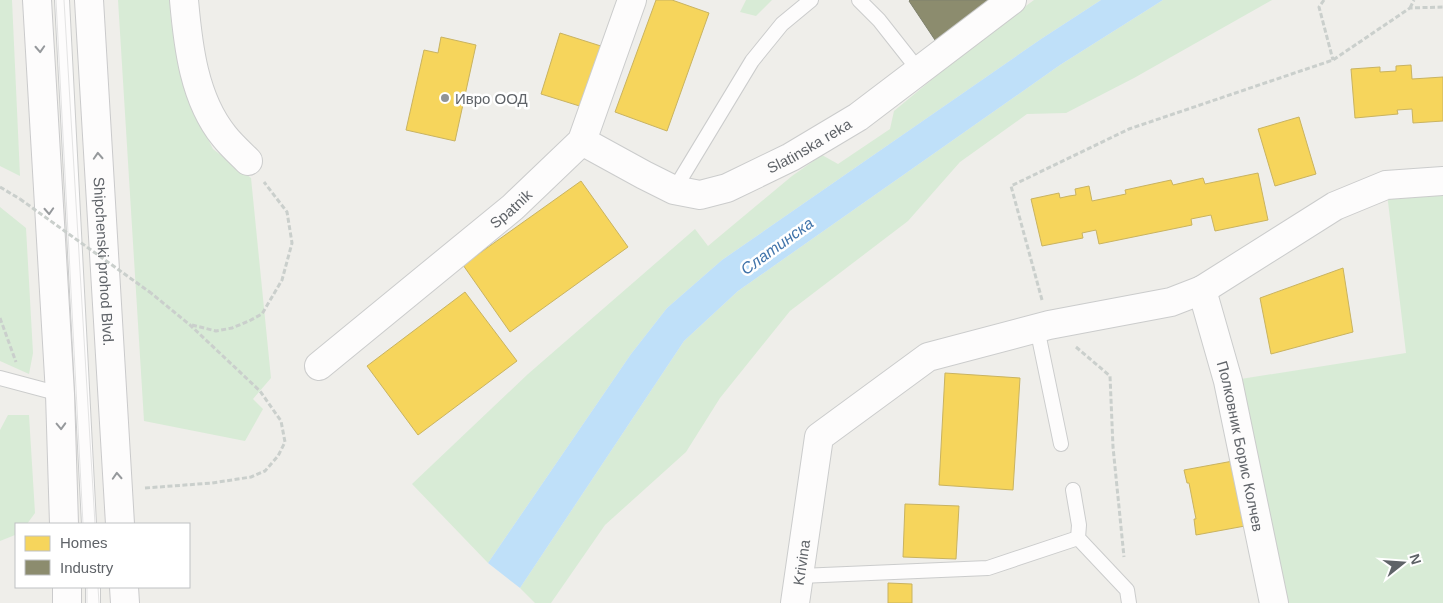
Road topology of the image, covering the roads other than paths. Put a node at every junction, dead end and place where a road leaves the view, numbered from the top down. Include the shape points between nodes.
1 (37, 0) edge
2 (62, 0) edge
3 (89, 0) edge
4 (184, 0) edge
5 (632, 0) edge
6 (811, 0) edge
7 (859, 0) edge
8 (1012, 0) edge
9 (920, 72) junction
10 (582, 141) junction
11 (248, 161) road end
12 (1443, 181) edge
13 (674, 190) junction
14 (1202, 290) junction
15 (1043, 327) junction
16 (319, 366) dead end
17 (0, 378) edge
18 (60, 394) junction
19 (1060, 444) dead end
20 (1073, 490) dead end
21 (64, 523) edge
22 (89, 523) edge
23 (120, 523) edge
24 (1078, 538) junction
25 (800, 576) junction
26 (67, 588) edge
27 (92, 588) edge
28 (124, 588) edge
29 (1128, 596) edge
30 (67, 603) edge
31 (93, 603) edge
32 (124, 603) edge
33 (795, 603) edge
34 (1274, 603) edge

1 -> 18 street
2 - 22 lane
23 -> 3 street, Shipchenski prohod Blvd.
4 - 11 street via 188,46 204,103 224,136
5 - 10 street, Spatnik
6 - 13 lane via 782,24 752,61
7 - 9 lane
8 - 9 street, Slatinska reka
9 - 13 street, Slatinska reka via 858,117 775,165 727,188 700,195
10 - 13 street, Slatinska reka
10 - 16 street, Spatnik via 513,206
12 - 14 street, Krivina via 1386,185 1335,206
14 - 15 street, Krivina via 1171,302
14 - 34 street, Полковник Борис Колчев via 1228,381
15 - 19 lane
15 - 25 street, Krivina via 928,357 819,437
17 - 18 lane
18 -> 21 street
20 - 24 lane
24 - 25 lane via 988,568
24 - 29 lane
25 - 33 street, Krivina
26 - 30 street
27 - 31 lane
28 - 32 street

